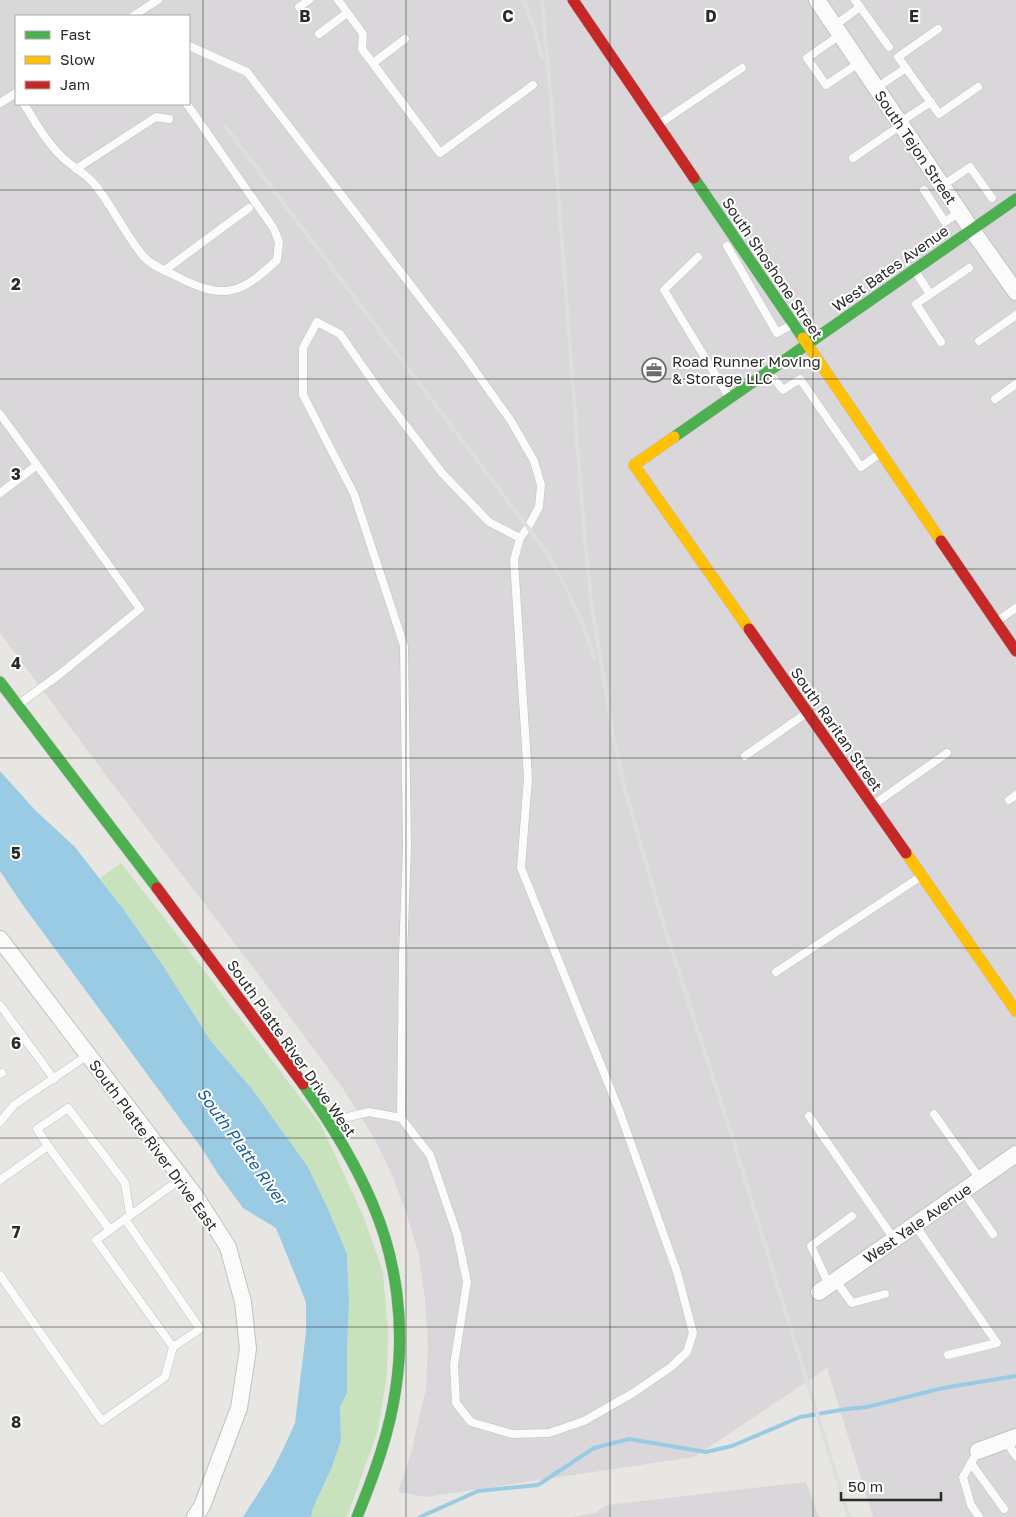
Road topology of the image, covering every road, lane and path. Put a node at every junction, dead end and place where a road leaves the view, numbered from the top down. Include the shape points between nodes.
1 (158, 0) edge
2 (309, 0) edge
3 (338, 0) edge
4 (573, 0) edge
5 (817, 0) edge
6 (855, 0) edge
7 (300, 7) dead end
8 (860, 8) junction
9 (347, 13) junction
10 (135, 15) edge
11 (938, 29) dead end
12 (837, 30) junction
13 (319, 34) dead end
14 (405, 39) dead end
15 (190, 46) edge
16 (888, 47) dead end
17 (373, 63) junction
18 (859, 63) junction
19 (742, 68) dead end
20 (906, 68) junction
21 (534, 85) dead end
22 (978, 87) dead end
23 (876, 88) junction
24 (15, 94) edge
25 (931, 102) junction
26 (0, 103) edge
27 (25, 105) edge
28 (188, 105) edge
29 (169, 119) dead end
30 (900, 124) junction
31 (658, 125) junction
32 (853, 158) dead end
33 (76, 169) junction
34 (942, 186) junction
35 (924, 190) dead end
36 (992, 198) dead end
37 (1016, 199) edge
38 (250, 208) dead end
39 (960, 212) junction
40 (972, 230) junction
41 (727, 246) dead end
42 (698, 257) dead end
43 (969, 268) dead end
44 (165, 270) junction
45 (914, 270) junction
46 (1016, 292) edge
47 (930, 294) junction
48 (1016, 315) edge
49 (793, 324) junction
50 (979, 341) dead end
51 (942, 342) dead end
52 (807, 344) junction
53 (768, 371) junction
54 (1016, 384) edge
55 (730, 398) junction
56 (995, 399) dead end
57 (0, 414) edge
58 (881, 453) junction
59 (37, 465) junction
60 (634, 465) joint
61 (0, 493) edge
62 (520, 538) junction
63 (1016, 608) edge
64 (996, 622) junction
65 (1016, 651) edge
66 (0, 682) edge
67 (17, 705) junction
68 (807, 712) junction
69 (947, 753) dead end
70 (745, 756) dead end
71 (1016, 795) edge
72 (1009, 800) dead end
73 (872, 806) junction
74 (922, 876) junction
75 (0, 939) edge
76 (776, 972) dead end
77 (0, 1005) edge
78 (1016, 1011) edge
79 (88, 1055) junction
80 (54, 1078) junction
81 (934, 1114) dead end
82 (809, 1116) dead end
83 (401, 1118) junction
84 (0, 1122) edge
85 (329, 1122) junction
86 (48, 1146) junction
87 (1016, 1154) edge
88 (182, 1178) junction
89 (980, 1179) junction
90 (0, 1180) edge
91 (963, 1191) junction
92 (852, 1216) dead end
93 (128, 1217) junction
94 (915, 1225) junction
95 (110, 1230) junction
96 (993, 1234) dead end
97 (894, 1239) junction
98 (0, 1275) edge
99 (828, 1286) junction
100 (885, 1294) dead end
101 (173, 1347) junction
102 (948, 1355) dead end
103 (1011, 1439) edge
104 (1016, 1456) edge
105 (975, 1457) junction
106 (1004, 1509) dead end
107 (195, 1517) edge
108 (357, 1517) edge
109 (979, 1517) edge

1 - 10 lane
2 - 7 lane
3 - 9 lane
4 - 31 street, South Shoshone Street
5 - 12 street, South Tejon Street
6 - 8 lane
8 - 12 lane
8 - 16 lane
9 - 13 lane
9 - 17 lane via 363,34 362,49
11 - 20 lane via 898,57
12 - 18 street, South Tejon Street
12 - 18 lane via 807,58 826,84
14 - 17 lane
15 - 62 lane via 247,72 459,348 511,421 534,461 541,485 539,508
17 - 21 lane via 440,153
18 - 23 street, South Tejon Street
19 - 31 lane
20 - 23 lane
20 - 25 lane
22 - 25 lane via 939,114
23 - 30 street, South Tejon Street
24 - 26 lane
25 - 30 lane
27 - 33 lane via 48,142
28 - 44 lane via 274,229 278,242 277,260 238,290 218,292 190,284
29 - 33 lane via 156,117
30 - 32 lane
30 - 34 street, South Tejon Street
31 - 49 street, South Shoshone Street
33 - 44 lane via 95,184 144,256
34 - 36 lane via 970,167
34 - 39 street, South Tejon Street
35 - 39 lane via 945,222
37 - 40 street, West Bates Avenue
38 - 44 lane
39 - 40 street, South Tejon Street
40 - 45 street, West Bates Avenue
40 - 46 street, South Tejon Street
41 - 49 lane via 777,333
42 - 55 lane via 664,290
43 - 47 lane
45 - 47 lane
45 - 52 street, West Bates Avenue
47 - 51 lane via 916,304
48 - 50 lane
49 - 52 street, South Shoshone Street
52 - 53 street, West Bates Avenue
52 - 58 street, South Shoshone Street
53 - 55 street, West Bates Avenue
53 - 58 lane via 783,390 800,379 861,467
54 - 56 lane
55 - 60 street, West Bates Avenue
57 - 59 lane
58 - 64 street, South Shoshone Street
59 - 61 lane
59 - 67 lane via 140,609
60 - 68 street, South Raritan Street
62 - 83 lane via 489,522 442,473 340,334 317,322 303,348 303,395 354,494 404,646 407,847
62 - 83 lane via 514,560 528,778 521,868 619,1110 676,1272 693,1333 687,1352 671,1368 633,1393 584,1421 549,1433 512,1434 471,1422 456,1403 454,1365 467,1282 457,1234 430,1155
63 - 64 lane
64 - 65 street, South Shoshone Street
66 - 67 street, South Platte River Drive West
67 - 85 street, South Platte River Drive West via 236,992
68 - 70 lane
68 - 73 street, South Raritan Street
69 - 73 lane
71 - 72 lane
73 - 74 street, South Raritan Street
74 - 76 lane
74 - 78 street, South Raritan Street
75 - 79 street, South Platte River Drive East
77 - 80 lane
79 - 80 lane
79 - 88 street, South Platte River Drive East
80 - 84 lane via 14,1105
81 - 89 lane
82 - 97 lane
83 - 85 lane via 369,1112
85 - 108 street, South Platte River Drive West via 357,1169 379,1222 391,1261 399,1344 397,1385 383,1445
86 - 90 lane
86 - 93 lane via 37,1129 68,1108 125,1183
86 - 95 lane
87 - 89 street, West Yale Avenue
88 - 93 lane
88 - 107 street, South Platte River Drive East via 228,1247 243,1302 248,1349 239,1408
89 - 91 street, West Yale Avenue
91 - 94 street, West Yale Avenue
91 - 96 lane
92 - 99 lane via 811,1246
93 - 95 lane
93 - 101 lane via 200,1329
94 - 97 street, West Yale Avenue
94 - 102 lane via 997,1343
95 - 101 lane via 96,1240
97 - 99 street, West Yale Avenue
98 - 101 lane via 102,1421 165,1377
99 - 100 lane via 852,1304
103 - 104 lane
103 - 105 street
105 - 106 lane
105 - 109 lane via 963,1477 971,1505

